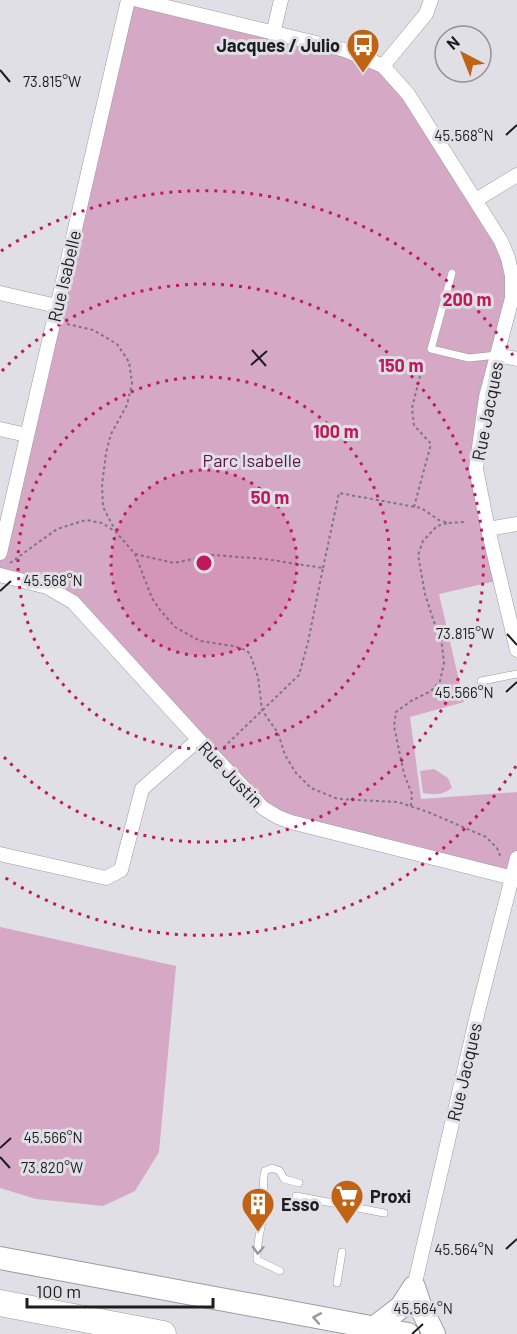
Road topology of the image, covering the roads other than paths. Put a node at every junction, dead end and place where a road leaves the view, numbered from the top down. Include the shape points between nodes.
1 (128, 0) edge
2 (138, 0) edge
3 (280, 0) edge
4 (431, 0) edge
5 (273, 34) junction
6 (383, 66) junction
7 (517, 175) edge
8 (476, 200) junction
9 (452, 273) dead end
10 (0, 293) edge
11 (57, 306) junction
12 (497, 355) junction
13 (517, 359) edge
14 (0, 429) edge
15 (27, 435) junction
16 (517, 524) edge
17 (488, 529) junction
18 (5, 558) edge
19 (0, 575) edge
20 (517, 650) edge
21 (517, 674) edge
22 (481, 681) dead end
23 (198, 740) junction
24 (0, 855) edge
25 (517, 858) edge
26 (514, 879) edge
27 (299, 1183) dead end
28 (297, 1196) dead end
29 (384, 1213) dead end
30 (0, 1245) edge
31 (342, 1252) dead end
32 (0, 1258) edge
33 (280, 1270) dead end
34 (106, 1278) junction
35 (337, 1283) dead end
36 (414, 1287) junction
37 (0, 1296) edge
38 (0, 1303) edge
39 (80, 1319) junction
40 (375, 1327) junction
41 (163, 1334) edge
42 (408, 1334) edge
43 (434, 1334) edge

1 - 11 street, Rue Isabelle
2 - 5 street, Rue Jacques
3 - 5 street
4 - 6 street via 426,14
5 - 6 street, Rue Jacques via 345,50
6 - 8 street, Rue Jacques via 408,94
7 - 8 street
8 - 12 street, Rue Jacques via 501,241 512,276 512,298
9 - 12 lane via 431,349 469,358
10 - 11 street
11 - 15 street, Rue Isabelle
12 - 13 street
12 - 17 street, Rue Jacques via 486,397 476,469
14 - 15 street
15 - 18 street, Rue Isabelle
16 - 17 street
17 - 20 street, Rue Jacques
19 - 23 street, Rue Justin via 47,587 73,602
21 - 22 lane
23 - 24 street via 142,789 121,870 106,878
23 - 26 street, Rue Justin via 263,808 278,817
25 - 26 street, Rue Jacques
26 - 36 street, Rue Jacques via 478,1011
27 -> 33 lane via 284,1179 272,1168 265,1171 263,1178 265,1203 257,1260
28 - 29 lane
30 - 34 main road
31 - 35 lane
32 - 34 main road
40 -> 34 main road
36 - 40 main road via 401,1307
36 - 43 main road
37 - 39 highway
38 - 39 highway
39 - 41 highway
40 - 42 main road

